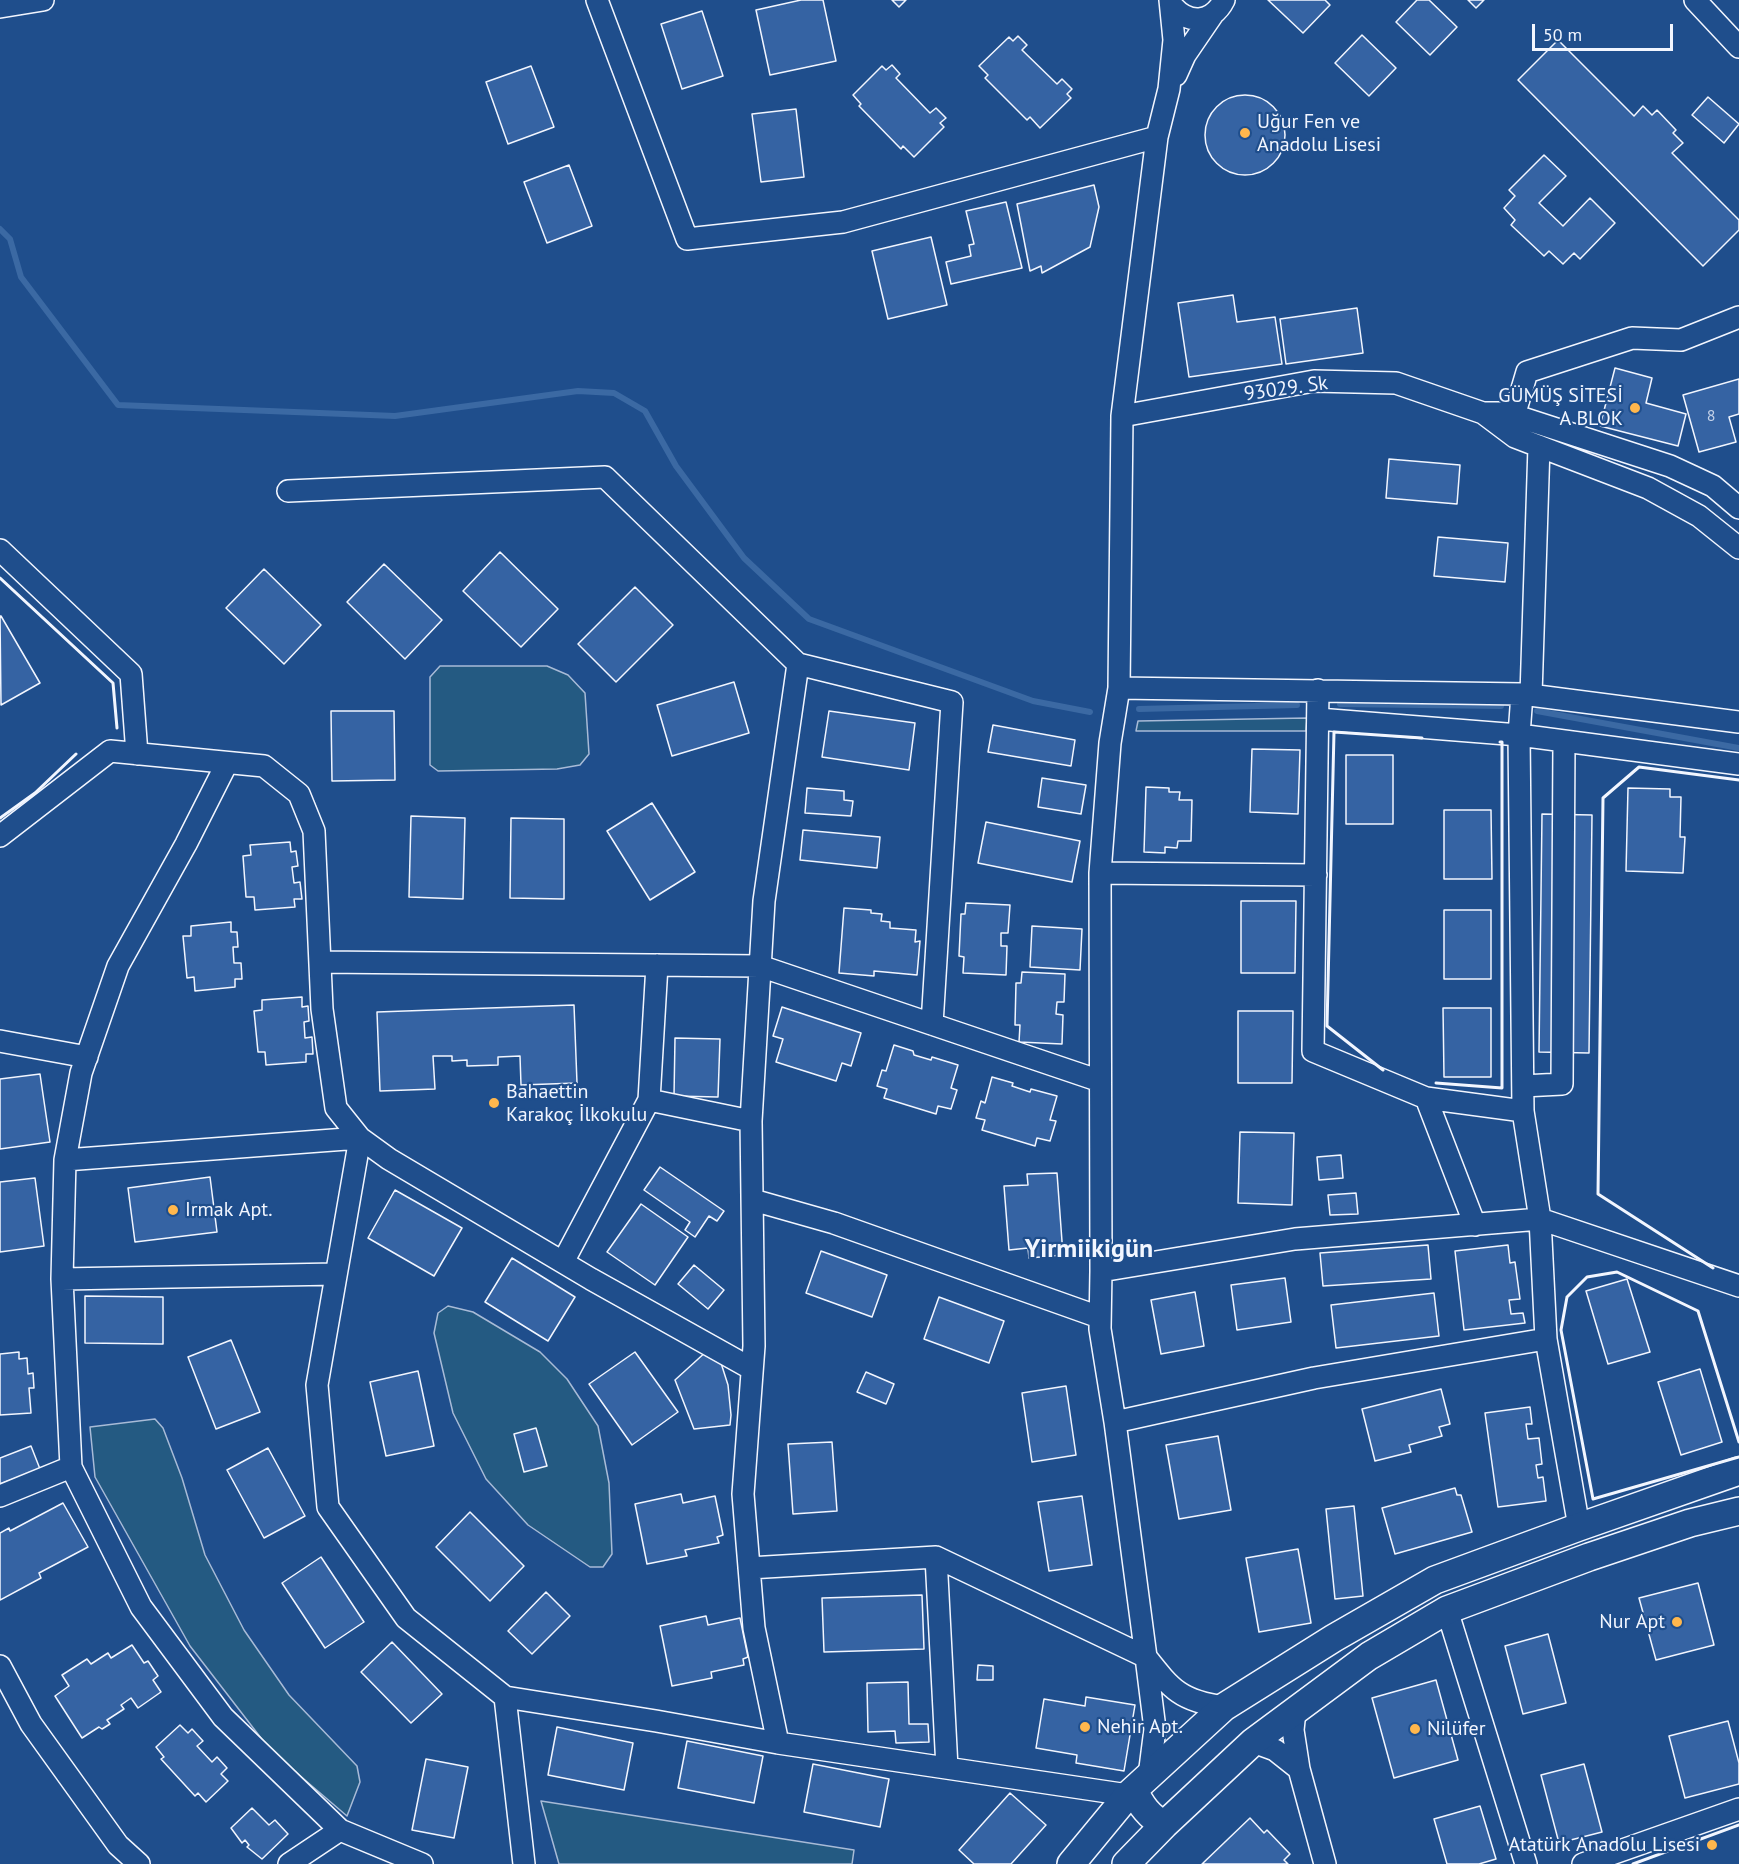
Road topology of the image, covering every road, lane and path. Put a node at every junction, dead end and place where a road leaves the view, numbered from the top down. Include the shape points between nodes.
1 (43, 0) edge
2 (597, 0) edge
3 (1695, 0) edge
4 (1170, 2) edge
5 (0, 7) edge
6 (1218, 7) edge
7 (1739, 47) edge
8 (1169, 89) junction
9 (1157, 137) junction
10 (1739, 318) edge
11 (1483, 413) junction
12 (1122, 416) junction
13 (1514, 416) junction
14 (1539, 446) junction
15 (1693, 477) junction
16 (288, 491) dead end
17 (1680, 506) junction
18 (1739, 508) edge
19 (1739, 548) edge
20 (0, 550) edge
21 (798, 664) junction
22 (1119, 688) junction
23 (1318, 690) junction
24 (1526, 694) junction
25 (1318, 719) junction
26 (1739, 722) edge
27 (1519, 735) junction
28 (1564, 741) junction
29 (137, 754) junction
30 (227, 763) junction
31 (1739, 764) edge
32 (0, 836) edge
33 (1100, 873) junction
34 (1316, 875) junction
35 (320, 962) junction
36 (657, 965) junction
37 (760, 966) junction
38 (932, 1024) junction
39 (0, 1041) edge
40 (87, 1057) junction
41 (1100, 1082) junction
42 (1523, 1086) junction
43 (1426, 1098) junction
44 (649, 1100) junction
45 (1523, 1111) junction
46 (751, 1121) junction
47 (360, 1138) junction
48 (65, 1160) junction
49 (753, 1200) junction
50 (1540, 1219) junction
51 (1475, 1225) junction
52 (564, 1262) junction
53 (1101, 1270) junction
54 (336, 1274) junction
55 (62, 1280) junction
56 (1739, 1286) edge
57 (1099, 1317) junction
58 (1546, 1339) junction
59 (752, 1369) junction
60 (1115, 1422) junction
61 (71, 1467) junction
62 (1739, 1471) edge
63 (0, 1496) edge
64 (1738, 1516) edge
65 (1579, 1527) junction
66 (936, 1557) junction
67 (749, 1568) junction
68 (1447, 1610) junction
69 (1146, 1658) junction
70 (0, 1666) edge
71 (505, 1697) junction
72 (1224, 1707) junction
73 (1295, 1711) junction
74 (1253, 1742) junction
75 (778, 1743) junction
76 (947, 1768) junction
77 (1299, 1769) junction
78 (1137, 1787) junction
79 (1739, 1809) edge
80 (1164, 1825) junction
81 (340, 1830) junction
82 (139, 1864) edge
83 (289, 1864) edge
84 (422, 1864) edge
85 (524, 1864) edge
86 (1071, 1864) edge
87 (1126, 1864) edge
88 (1325, 1864) edge
89 (1526, 1864) edge
90 (1583, 1864) edge

1 - 5 street
2 - 9 street via 687,239 843,222
3 - 7 street
4 - 6 street via 1177,12 1195,20 1204,19
4 - 8 street via 1174,40
6 - 8 street via 1185,55
8 - 9 street
9 - 12 street
10 - 13 street via 1681,340 1632,338 1527,372
11 - 12 street, 93029. Sk via 1396,383 1314,381
11 - 13 street, 93029. Sk
11 - 14 street, 93029. Sk via 1515,437
12 - 22 street
13 - 15 street, 93029. Sk
14 - 17 street, 93029. Sk via 1648,488
14 - 24 street
15 - 17 street
15 - 18 street, 93029. Sk via 1713,486
16 - 21 street via 605,477
17 - 19 street, 93029. Sk
20 - 29 street via 131,674
21 - 37 street via 767,879
21 - 38 street via 952,702
22 - 23 street
22 - 33 street via 1110,743
23 - 24 street
23 - 25 street
24 - 26 street
24 - 27 street
25 - 27 street
25 - 34 street
27 - 28 street
27 - 42 street
28 - 31 street
28 - 42 street via 1562,1084
29 - 30 street
29 - 32 street via 110,751
30 - 35 street via 264,766 299,794 314,831
30 - 40 street via 118,966
33 - 34 street
33 - 41 street
34 - 43 street via 1313,1051
35 - 36 street
35 - 47 street via 322,1009 336,1108
36 - 37 street
36 - 44 street
37 - 38 street
37 - 46 street
38 - 41 street
39 - 40 street
40 - 48 street
41 - 53 street
42 - 45 street
43 - 45 street
43 - 51 street
44 - 46 street
44 - 52 street
45 - 50 street
46 - 49 street
47 - 48 street
47 - 52 street
47 - 54 street
48 - 55 street
49 - 57 street via 834,1223
49 - 59 street
50 - 51 street
50 - 56 street
50 - 58 street
51 - 53 street via 1295,1239
52 - 59 street
53 - 57 street
54 - 55 street
54 - 71 street via 317,1385 328,1506 406,1618
55 - 61 street
57 - 60 street
58 - 60 street via 1314,1378
58 - 65 street
59 - 67 street via 743,1494
60 - 69 street
61 - 63 street
61 - 81 street via 141,1607 223,1718
62 - 65 main road
64 - 68 main road via 1690,1523
65 - 72 main road via 1435,1580
66 - 67 street
66 - 69 street
66 - 76 street
67 - 75 street via 754,1628
68 - 73 main road via 1369,1656
68 - 89 street
69 - 72 street via 1169,1686 1198,1703
69 - 78 street via 1155,1729
70 - 82 street via 32,1724 118,1845
71 - 75 street
71 - 85 street
72 - 74 main road via 1237,1713 1248,1726
72 - 78 main road
73 - 74 main road
73 - 77 street via 1293,1730
74 - 77 street via 1275,1750
74 - 80 main road
75 - 76 street
76 - 78 street
77 - 88 street
78 - 80 main road via 1140,1805
78 - 86 main road
79 - 90 street
80 - 87 main road
81 - 83 street
81 - 84 street

